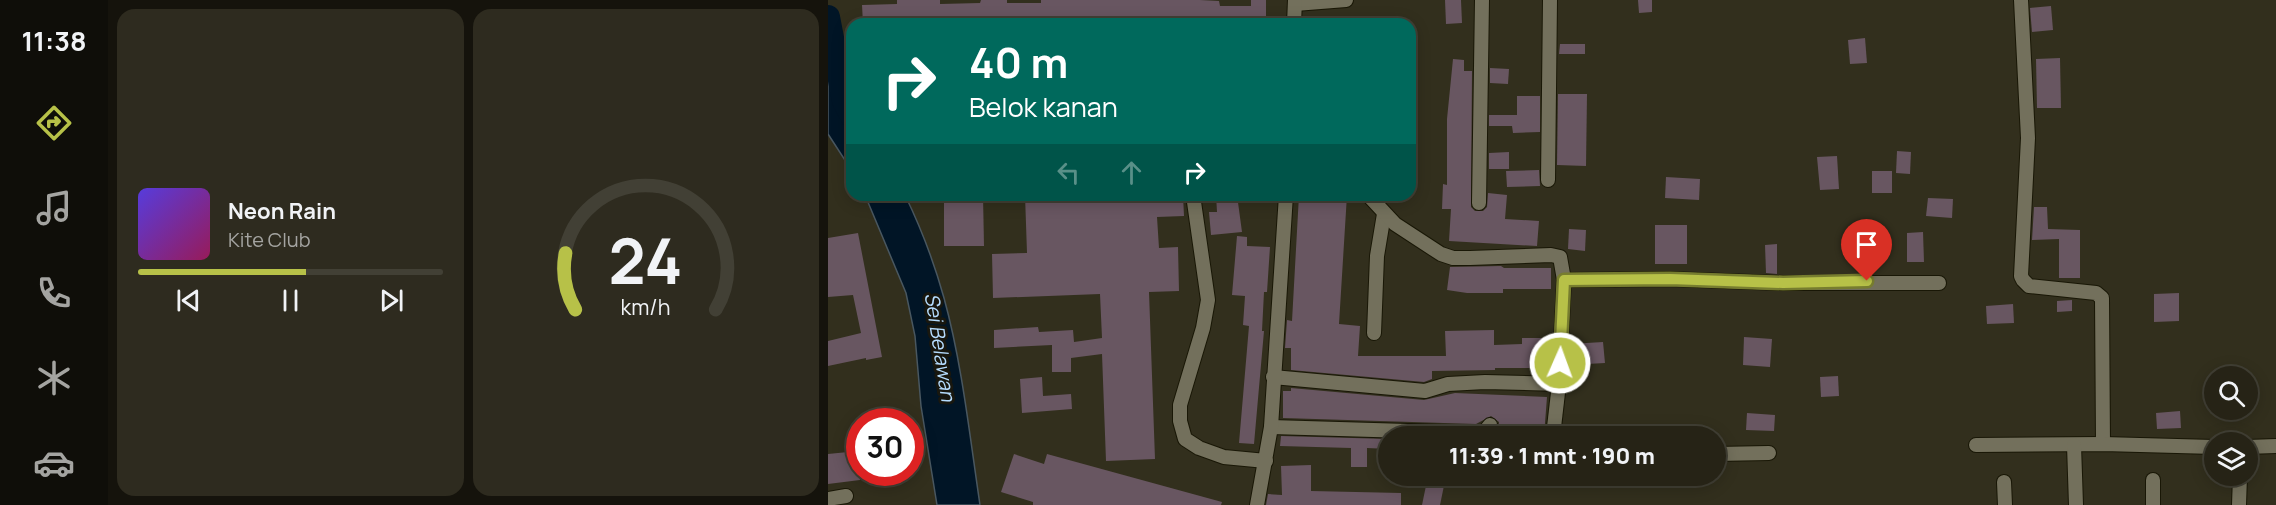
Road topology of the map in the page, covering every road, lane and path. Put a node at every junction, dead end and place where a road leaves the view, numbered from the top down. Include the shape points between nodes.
1 (1346, 0) edge
2 (1482, 0) edge
3 (1550, 0) edge
4 (2022, 0) edge
5 (1295, 2) edge
6 (1294, 18) edge
7 (1548, 180) dead end
8 (1194, 201) edge
9 (1286, 201) edge
10 (1373, 201) edge
11 (1479, 203) dead end
12 (1384, 214) junction
13 (1564, 280) junction
14 (1938, 283) dead end
15 (1374, 333) dead end
16 (1273, 377) junction
17 (1559, 384) junction
18 (1490, 425) dead end
19 (1554, 426) edge
20 (1271, 427) junction
21 (2074, 444) junction
22 (2103, 444) junction
23 (1976, 445) dead end
24 (2276, 446) edge
25 (2204, 447) edge
26 (2258, 447) edge
27 (1769, 453) dead end
28 (1726, 454) edge
29 (1266, 461) junction
30 (2153, 480) dead end
31 (2004, 482) dead end
32 (2240, 486) edge
33 (846, 496) dead end
34 (828, 499) edge
35 (1257, 505) edge
36 (2004, 505) edge
37 (2076, 505) edge
38 (2153, 505) edge
39 (2239, 505) edge

1 - 5 street
2 - 11 street
3 - 7 street
4 - 22 street via 2028,138 2021,276 2030,286 2096,292 2102,298
5 - 6 street
8 - 29 street via 1208,300 1180,405 1180,421 1185,439 1199,448 1224,457
9 - 16 street
10 - 12 street
12 - 13 street via 1428,247 1453,258 1560,257
12 - 15 street via 1377,256
13 - 14 street
13 - 17 street
16 - 17 street via 1425,391 1467,383
16 - 20 street
17 - 19 street
18 - 20 street via 1476,433
20 - 29 street
21 - 22 street
21 - 23 street
21 - 37 street
22 - 25 street
24 - 26 street
27 - 28 street
29 - 35 street
30 - 38 street
31 - 36 street
32 - 39 street
33 - 34 street

